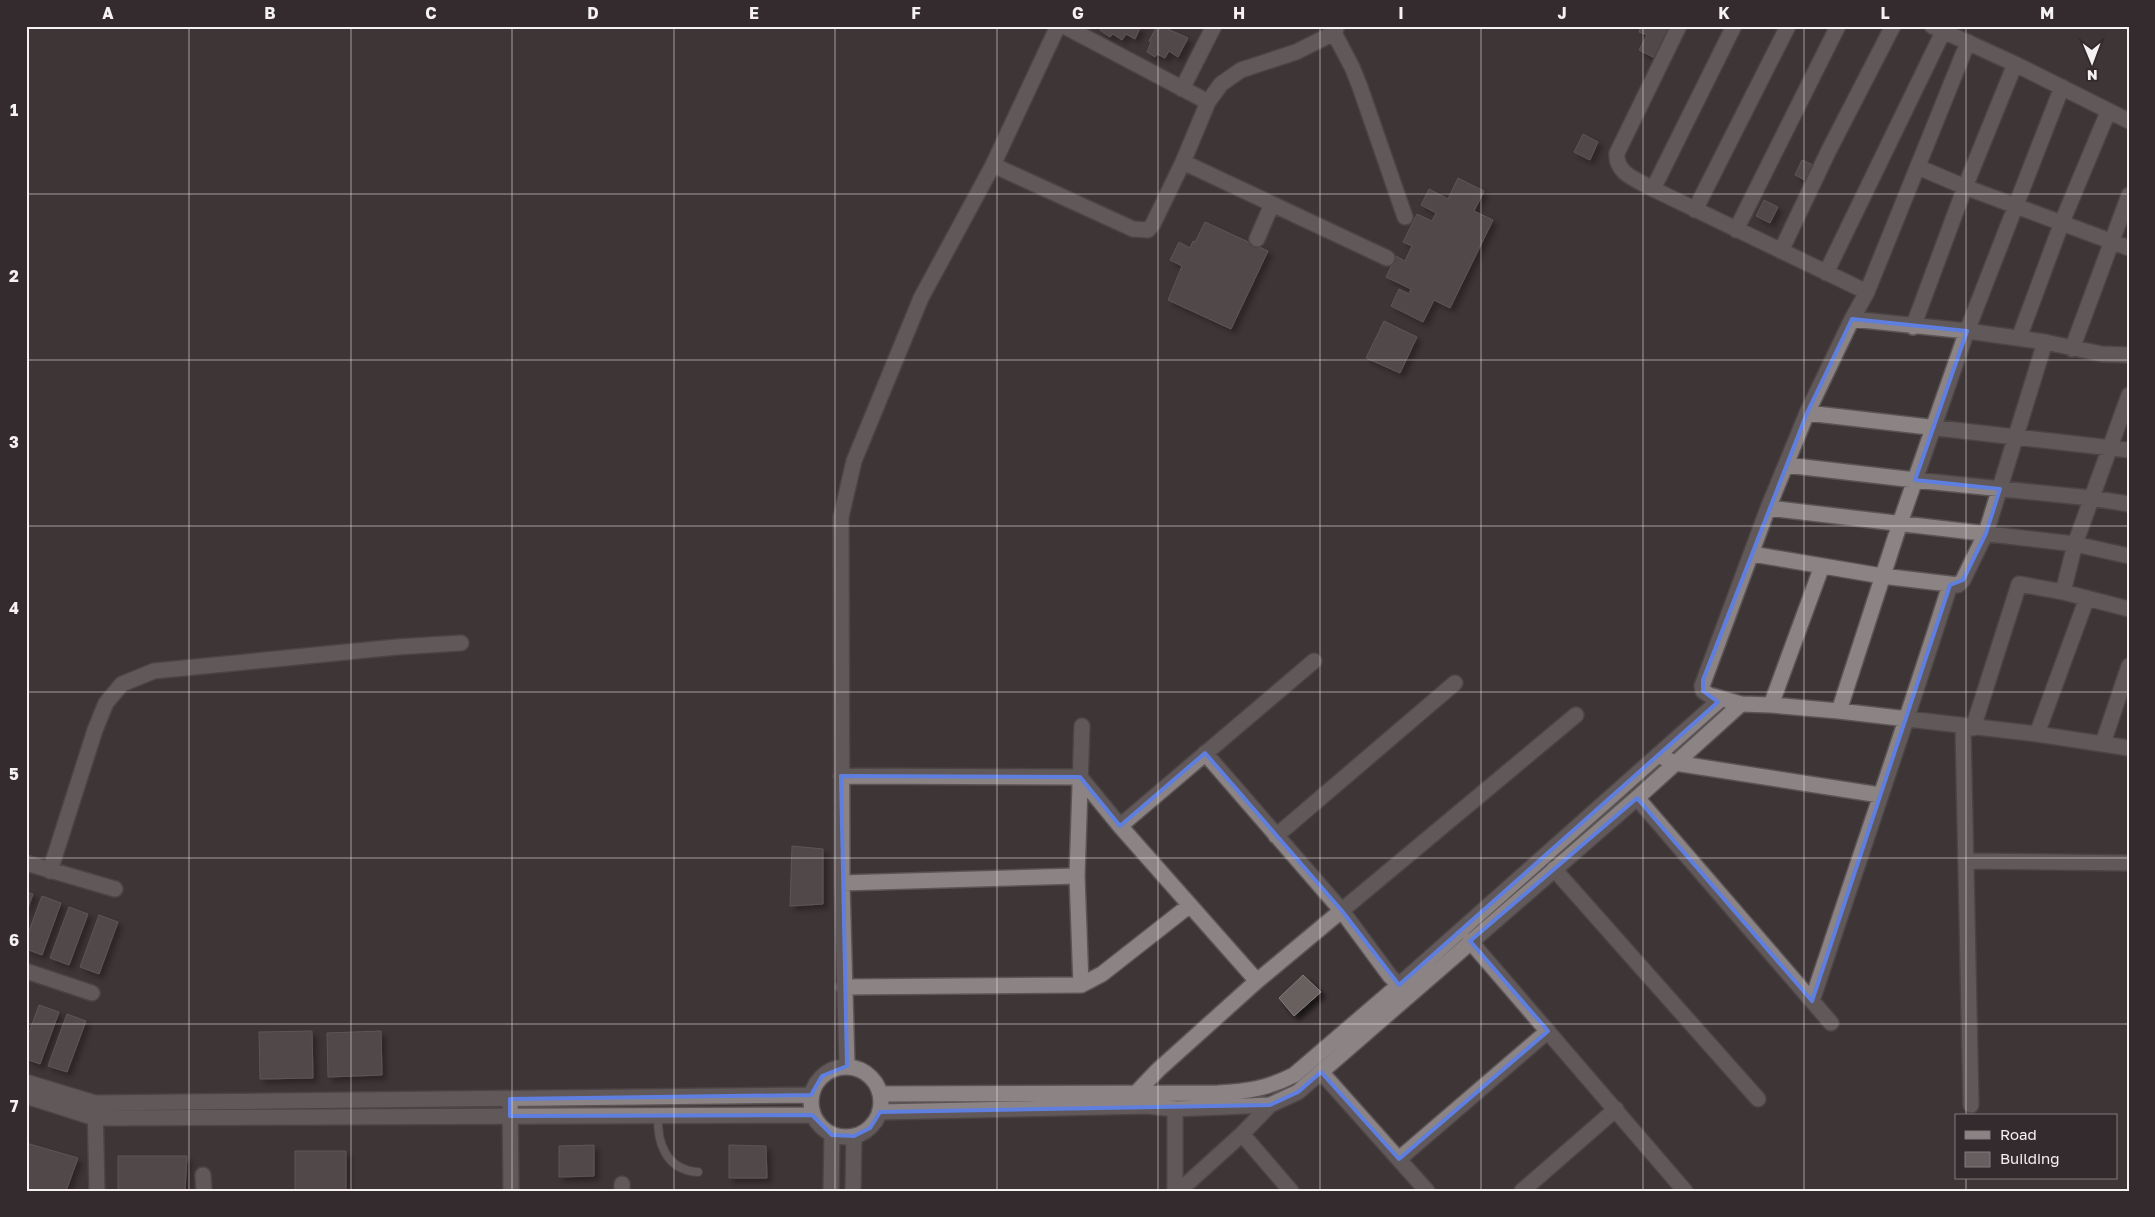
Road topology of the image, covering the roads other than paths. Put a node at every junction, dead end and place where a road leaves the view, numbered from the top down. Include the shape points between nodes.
1 (1058, 26) edge
2 (1064, 26) edge
3 (1214, 26) edge
4 (1679, 26) edge
5 (1734, 26) edge
6 (1788, 26) edge
7 (1838, 26) edge
8 (1893, 26) edge
9 (1937, 29) edge
10 (1335, 30) edge
11 (1968, 42) junction
12 (2015, 64) junction
13 (2062, 87) junction
14 (1182, 89) junction
15 (1208, 102) junction
16 (2108, 112) junction
17 (2129, 121) edge
18 (1183, 162) junction
19 (993, 165) junction
20 (1918, 167) junction
21 (1965, 187) junction
22 (1653, 189) junction
23 (2129, 195) edge
24 (1272, 204) junction
25 (2016, 205) junction
26 (1695, 210) junction
27 (1405, 217) dead end
28 (2062, 222) junction
29 (1736, 230) junction
30 (1257, 239) dead end
31 (2110, 241) junction
32 (2129, 248) edge
33 (1781, 251) junction
34 (1388, 258) dead end
35 (1826, 273) junction
36 (1867, 292) junction
37 (1852, 319) junction
38 (1913, 327) junction
39 (1966, 331) junction
40 (2019, 338) junction
41 (2045, 342) junction
42 (2072, 349) junction
43 (2129, 355) edge
44 (2129, 395) edge
45 (1807, 413) junction
46 (1934, 427) junction
47 (2017, 435) junction
48 (2109, 447) junction
49 (2129, 450) edge
50 (1786, 465) junction
51 (1915, 480) junction
52 (2000, 489) junction
53 (2091, 498) junction
54 (2129, 504) edge
55 (1768, 508) junction
56 (1900, 523) junction
57 (1986, 533) junction
58 (2075, 544) junction
59 (1752, 554) junction
60 (2129, 556) edge
61 (1822, 566) junction
62 (1882, 576) junction
63 (1950, 585) junction
64 (2063, 592) junction
65 (2086, 598) junction
66 (2129, 609) edge
67 (461, 643) dead end
68 (1314, 661) dead end
69 (2129, 666) edge
70 (1455, 683) dead end
71 (1722, 699) junction
72 (1741, 704) junction
73 (1771, 705) junction
74 (1839, 711) junction
75 (1576, 715) dead end
76 (1908, 720) junction
77 (1082, 726) dead end
78 (1968, 727) junction
79 (2037, 734) junction
80 (2103, 743) junction
81 (2129, 748) edge
82 (1204, 753) junction
83 (1658, 755) junction
84 (1675, 763) junction
85 (840, 776) junction
86 (1080, 777) junction
87 (1880, 795) junction
88 (1636, 798) junction
89 (1120, 826) junction
90 (1276, 836) junction
91 (1966, 861) junction
92 (26, 863) edge
93 (2129, 863) edge
94 (1554, 869) junction
95 (50, 871) junction
96 (1077, 876) junction
97 (842, 883) junction
98 (114, 889) dead end
99 (1190, 905) junction
100 (1342, 911) junction
101 (1470, 941) junction
102 (26, 971) edge
103 (1257, 981) junction
104 (1081, 985) junction
105 (1399, 985) junction
106 (843, 987) junction
107 (92, 993) dead end
108 (1812, 1001) junction
109 (1831, 1023) dead end
110 (1548, 1031) junction
111 (847, 1066) junction
112 (1321, 1072) junction
113 (26, 1082) edge
114 (1266, 1087) junction
115 (1138, 1092) junction
116 (881, 1094) junction
117 (811, 1095) junction
118 (26, 1096) edge
119 (321, 1099) junction
120 (510, 1099) junction
121 (1758, 1099) dead end
122 (241, 1100) junction
123 (1270, 1105) junction
124 (1971, 1106) dead end
125 (1174, 1109) junction
126 (95, 1110) junction
127 (1616, 1110) junction
128 (880, 1112) junction
129 (812, 1115) junction
130 (322, 1116) junction
131 (510, 1116) junction
132 (658, 1116) junction
133 (242, 1118) junction
134 (1242, 1134) junction
135 (832, 1135) junction
136 (854, 1136) junction
137 (1399, 1159) junction
138 (698, 1172) dead end
139 (203, 1175) dead end
140 (97, 1191) edge
141 (204, 1191) edge
142 (511, 1191) edge
143 (831, 1191) edge
144 (853, 1191) edge
145 (1175, 1191) edge
146 (1179, 1191) edge
147 (1291, 1191) edge
148 (1427, 1191) edge
149 (1522, 1191) edge
150 (1685, 1191) edge

1 - 19 street
2 - 14 street
3 - 14 street
4 - 22 street via 1617,153 1616,160 1624,172
5 - 22 street
6 - 26 street
7 - 29 street
8 - 33 street
9 - 11 street
9 - 35 street
10 - 15 street via 1296,52 1241,70 1221,84
10 - 27 street via 1360,87
11 - 12 street
11 - 20 street
12 - 13 street
12 - 21 street
13 - 16 street
13 - 25 street
14 - 15 street
15 - 18 street
16 - 17 street
16 - 28 street
18 - 19 street via 1154,224 1148,230 1140,230
18 - 24 street
19 - 85 street via 921,298 854,461 846,489 841,517
20 - 21 street
20 - 36 street
21 - 25 street
21 - 38 street
22 - 26 street
23 - 31 street
24 - 30 street
24 - 34 street
25 - 28 street
25 - 39 street
26 - 29 street
28 - 31 street
28 - 40 street
29 - 33 street
31 - 32 street
31 - 42 street
33 - 35 street
35 - 36 street
36 - 37 street
37 - 38 street
37 - 45 street
38 - 39 street
39 - 40 street
39 - 46 street
40 - 41 street
41 - 42 street
41 - 47 street
42 - 43 street
44 - 48 street
45 - 46 street
45 - 50 street
46 - 47 street
46 - 51 street
47 - 48 street
47 - 52 street
48 - 49 street
48 - 53 street
50 - 51 street
50 - 55 street
51 - 52 street
51 - 56 street
52 - 53 street
52 - 57 street
53 - 54 street
53 - 58 street
55 - 56 street
55 - 59 street
56 - 57 street
56 - 62 street
57 - 58 street
57 - 63 street via 1963,580 1958,585
58 - 60 street
58 - 64 street
59 - 61 street
59 - 71 street via 1703,680 1703,691
61 - 62 street
61 - 73 street
62 - 63 street
62 - 74 street
63 - 76 street
64 - 65 street
64 - 78 street via 2019,584
65 - 66 street
65 - 79 street
67 - 95 street via 154,671 122,684 106,702 95,730
68 - 82 street
69 - 80 street
70 - 90 street
71 - 72 street
71 - 83 street
72 - 73 street
72 - 84 street
73 - 74 street
74 - 76 street
75 - 100 street
76 - 78 street
76 - 87 street
77 - 86 street
78 - 79 street
78 - 91 street
79 - 80 street
80 - 81 street
82 - 89 street
82 - 90 street
83 - 84 street
83 - 105 street
84 - 87 street
84 - 88 street
85 - 86 street
85 - 97 street
86 - 89 street
86 - 96 street
87 - 108 street
88 - 94 street
88 - 108 street
89 - 99 street
90 - 100 street
91 - 93 street
91 - 124 street
92 - 95 street
94 - 101 street
94 - 121 street
95 - 98 street
96 - 97 street
96 - 104 street
97 - 106 street
99 - 103 street
99 - 104 street via 1102,974
100 - 103 street
100 - 105 street
101 - 110 street
101 - 112 street
102 - 107 street
103 - 115 street
104 - 106 street
105 - 114 street via 1294,1075
106 - 111 street
108 - 109 street
110 - 127 street
110 - 137 street
111 - 116 street via 865,1072 878,1085
111 - 117 street via 822,1076
112 - 123 street via 1298,1092
112 - 137 street
113 - 126 street
114 - 115 street via 1218,1093
114 - 123 street
115 - 116 street
116 - 128 street
117 - 120 street
117 - 129 street
118 - 126 street
119 - 120 street
119 - 122 street
119 - 130 street
120 - 131 street
122 - 126 street
122 - 133 street
123 - 125 street
123 - 134 street
125 - 128 street via 1147,1106
125 - 145 street
126 - 133 street
126 - 140 street
127 - 149 street
127 - 150 street
128 - 136 street via 870,1128
129 - 132 street
129 - 135 street
130 - 131 street
130 - 133 street
131 - 132 street
131 - 142 street
132 - 138 lane via 662,1151 689,1172
134 - 146 street
134 - 147 street
135 - 136 street
135 - 143 street
136 - 144 street
137 - 148 street
139 - 141 street

